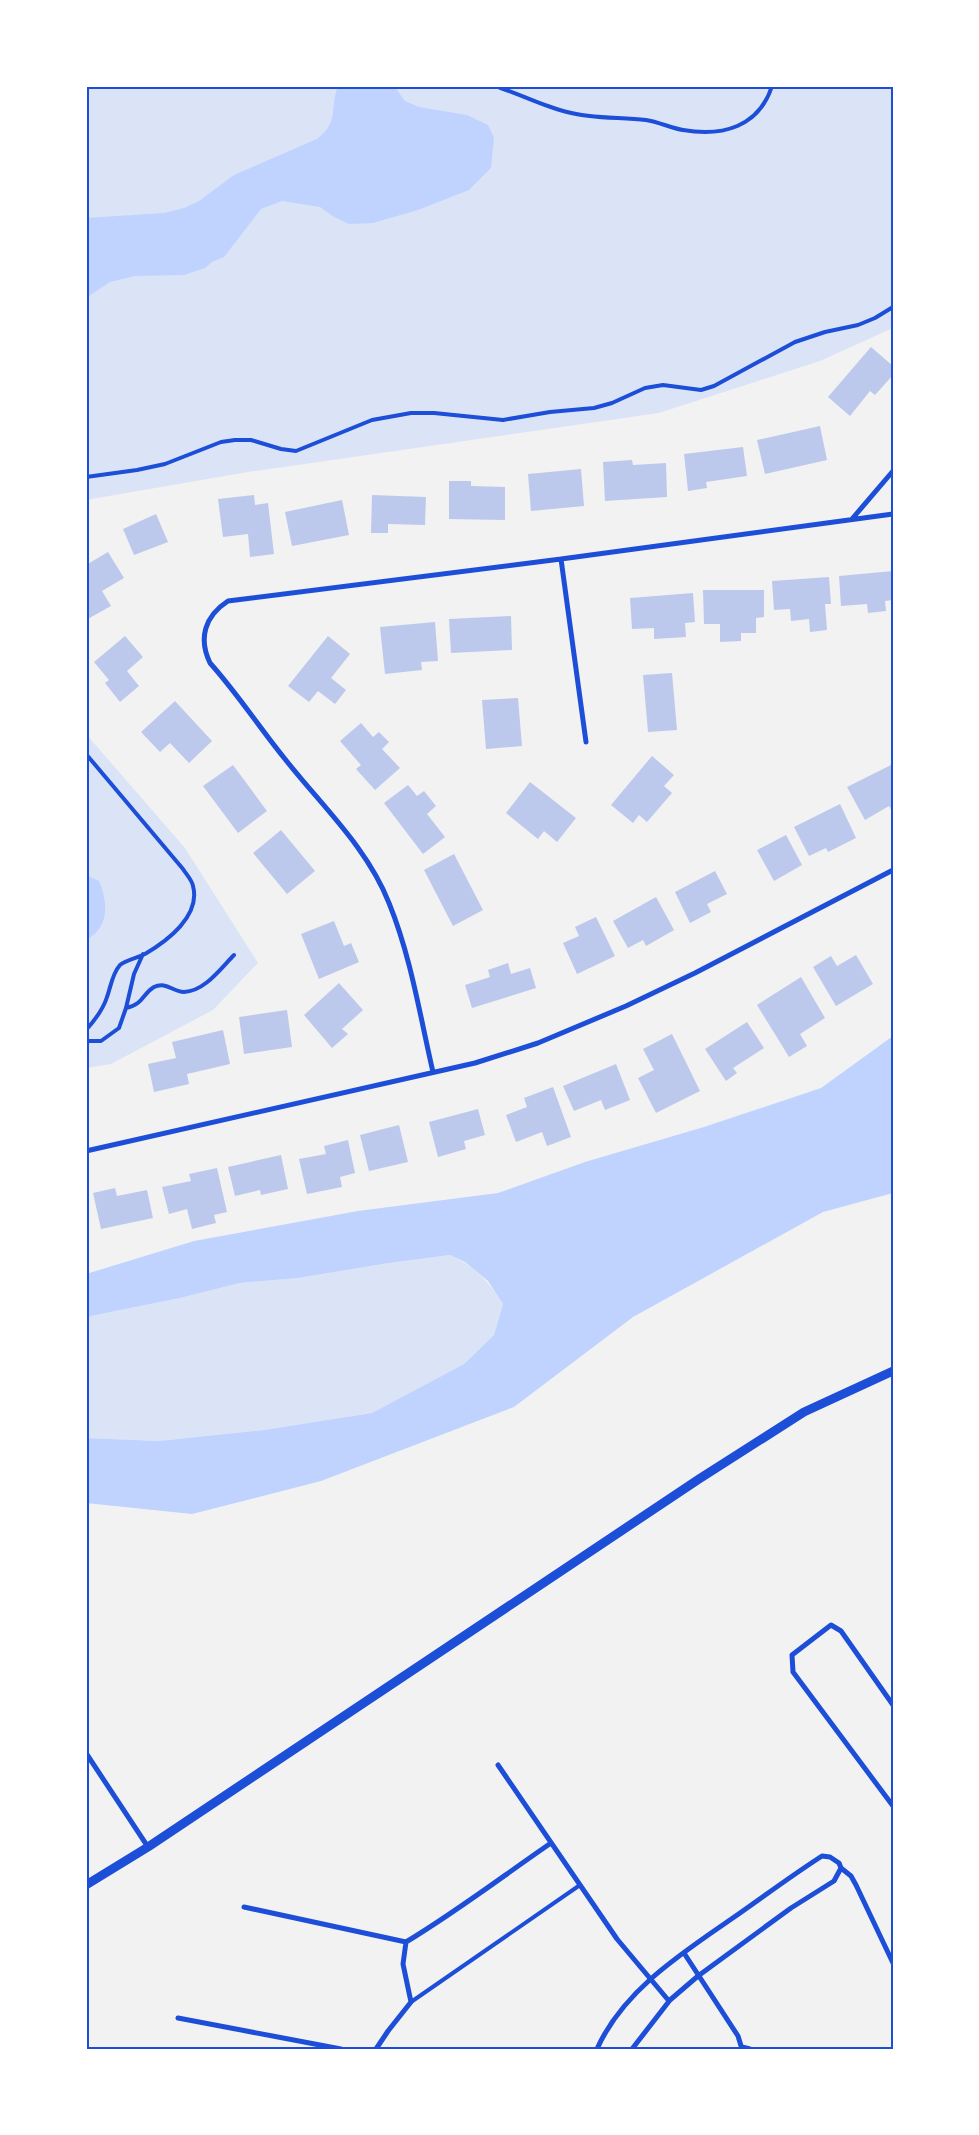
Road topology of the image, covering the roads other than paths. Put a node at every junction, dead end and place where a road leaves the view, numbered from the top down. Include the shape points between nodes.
1 (495, 86) edge
2 (772, 86) edge
3 (893, 307) edge
4 (893, 471) edge
5 (86, 477) edge
6 (893, 514) edge
7 (852, 519) junction
8 (561, 559) junction
9 (586, 742) dead end
10 (86, 754) edge
11 (893, 870) edge
12 (143, 954) junction
13 (234, 955) dead end
14 (126, 1008) junction
15 (86, 1030) edge
16 (86, 1041) edge
17 (433, 1072) junction
18 (86, 1151) edge
19 (893, 1370) edge
20 (893, 1705) edge
21 (86, 1753) edge
22 (498, 1765) dead end
23 (893, 1806) edge
24 (552, 1843) junction
25 (148, 1847) junction
26 (841, 1868) junction
27 (86, 1885) edge
28 (580, 1885) junction
29 (244, 1907) dead end
30 (406, 1942) junction
31 (684, 1953) junction
32 (893, 1963) edge
33 (698, 1976) junction
34 (651, 1980) junction
35 (669, 2001) junction
36 (411, 2002) junction
37 (178, 2018) dead end
38 (742, 2048) edge
39 (342, 2049) edge
40 (376, 2049) edge
41 (597, 2049) edge
42 (632, 2049) edge
43 (750, 2049) edge

1 - 2 lane via 569,113 648,121 703,132 723,131 757,114 768,100
3 - 5 lane via 858,325 796,342 702,390 663,385 645,388 594,408 503,420 411,413 372,420 296,450 251,440 235,440 221,442 165,464
4 - 7 street
6 - 7 street
7 - 8 street
8 - 9 street
8 - 17 street via 228,601 217,608 205,626 205,653 210,663 352,840 379,882 405,946
10 - 12 lane via 183,869 193,886 193,903 186,920 167,940
11 - 17 street via 626,1006 538,1043 475,1063
12 - 14 lane via 134,974
12 - 15 lane via 121,964 112,978 107,999 98,1016
13 - 14 lane via 203,985 183,992 166,985 154,988 136,1006
14 - 16 lane via 119,1028 101,1041
17 - 18 street
19 - 25 street via 804,1412 698,1479
20 - 23 street via 841,1631 831,1625 792,1655 793,1672
21 - 25 street
22 - 24 street
24 - 28 street
24 - 30 street
25 - 27 street
26 - 31 street via 840,1863 822,1856
26 - 32 street via 856,1885
26 - 33 street via 834,1881
28 - 34 street via 617,1939
28 - 36 lane
29 - 30 street
30 - 36 street via 404,1964
31 - 33 street
31 - 34 street
33 - 35 street
33 - 38 street via 738,2036
34 - 35 street
34 - 41 street via 626,2004
35 - 42 street
36 - 40 street
37 - 39 street
38 - 43 street

